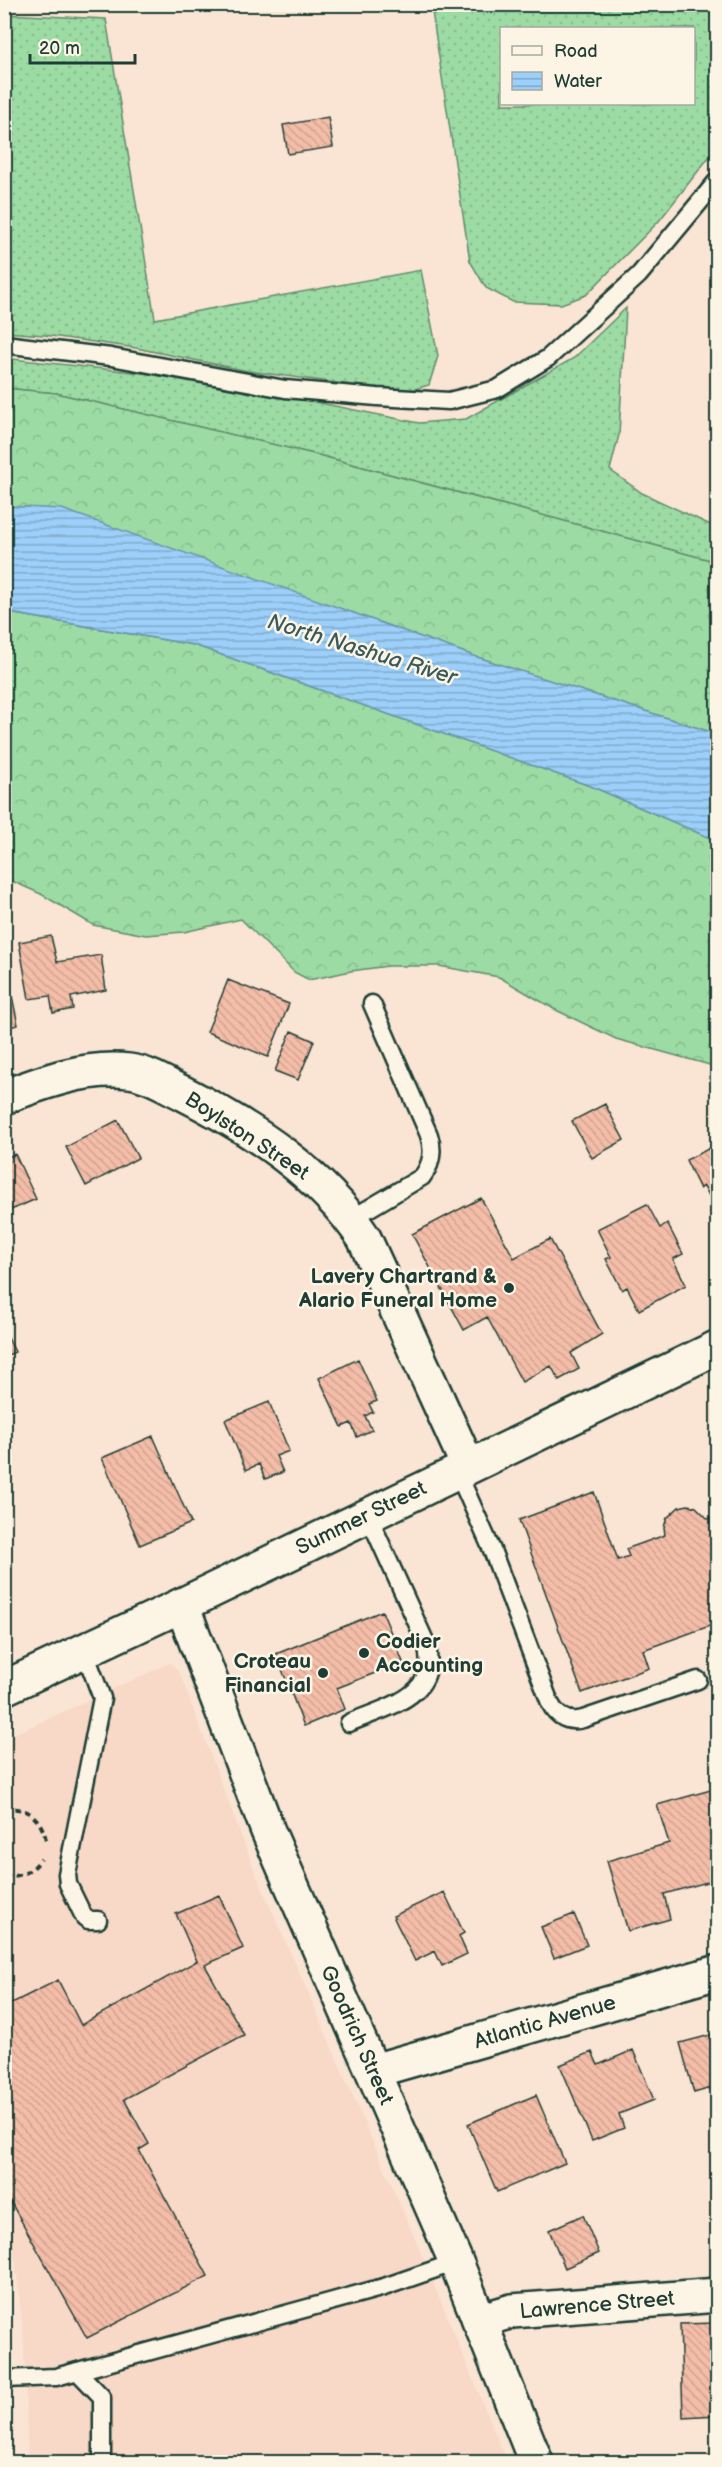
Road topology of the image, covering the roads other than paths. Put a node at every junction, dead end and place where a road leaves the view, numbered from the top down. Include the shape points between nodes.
1 (717, 180) edge
2 (4, 344) edge
3 (372, 1004) dead end
4 (4, 1097) edge
5 (351, 1219) junction
6 (717, 1347) edge
7 (462, 1469) junction
8 (368, 1515) junction
9 (182, 1605) junction
10 (84, 1650) junction
11 (698, 1680) dead end
12 (4, 1688) edge
13 (349, 1723) dead end
14 (98, 1920) dead end
15 (717, 1972) edge
16 (373, 2071) junction
17 (456, 2262) junction
18 (717, 2295) edge
19 (479, 2321) junction
20 (77, 2372) junction
21 (4, 2379) edge
22 (102, 2463) edge
23 (536, 2463) edge

1 - 2 lane via 639,275 548,358 498,389 448,401 285,389 111,357
3 - 5 lane via 429,1135 432,1157 422,1177
4 - 5 street, Boylston Street via 90,1072 128,1071 148,1076 213,1108 282,1154 330,1193
5 - 7 street, Boylston Street via 386,1284
6 - 7 street, Summer Street
7 - 8 street, Summer Street
7 - 11 lane via 557,1713 566,1719 583,1719
8 - 9 street, Summer Street
8 - 13 lane via 426,1643 430,1667 412,1695
9 - 10 street, Summer Street
9 - 16 street, Goodrich Street via 268,1831
10 - 12 street, Summer Street
10 - 14 lane via 102,1698 68,1880 84,1917
15 - 16 street, Atlantic Avenue
16 - 17 street, Goodrich Street
17 - 19 street, Goodrich Street
17 - 20 lane via 384,2287
18 - 19 street, Lawrence Street via 512,2311
19 - 23 street, Goodrich Street
20 - 21 lane
20 - 22 lane via 102,2397

